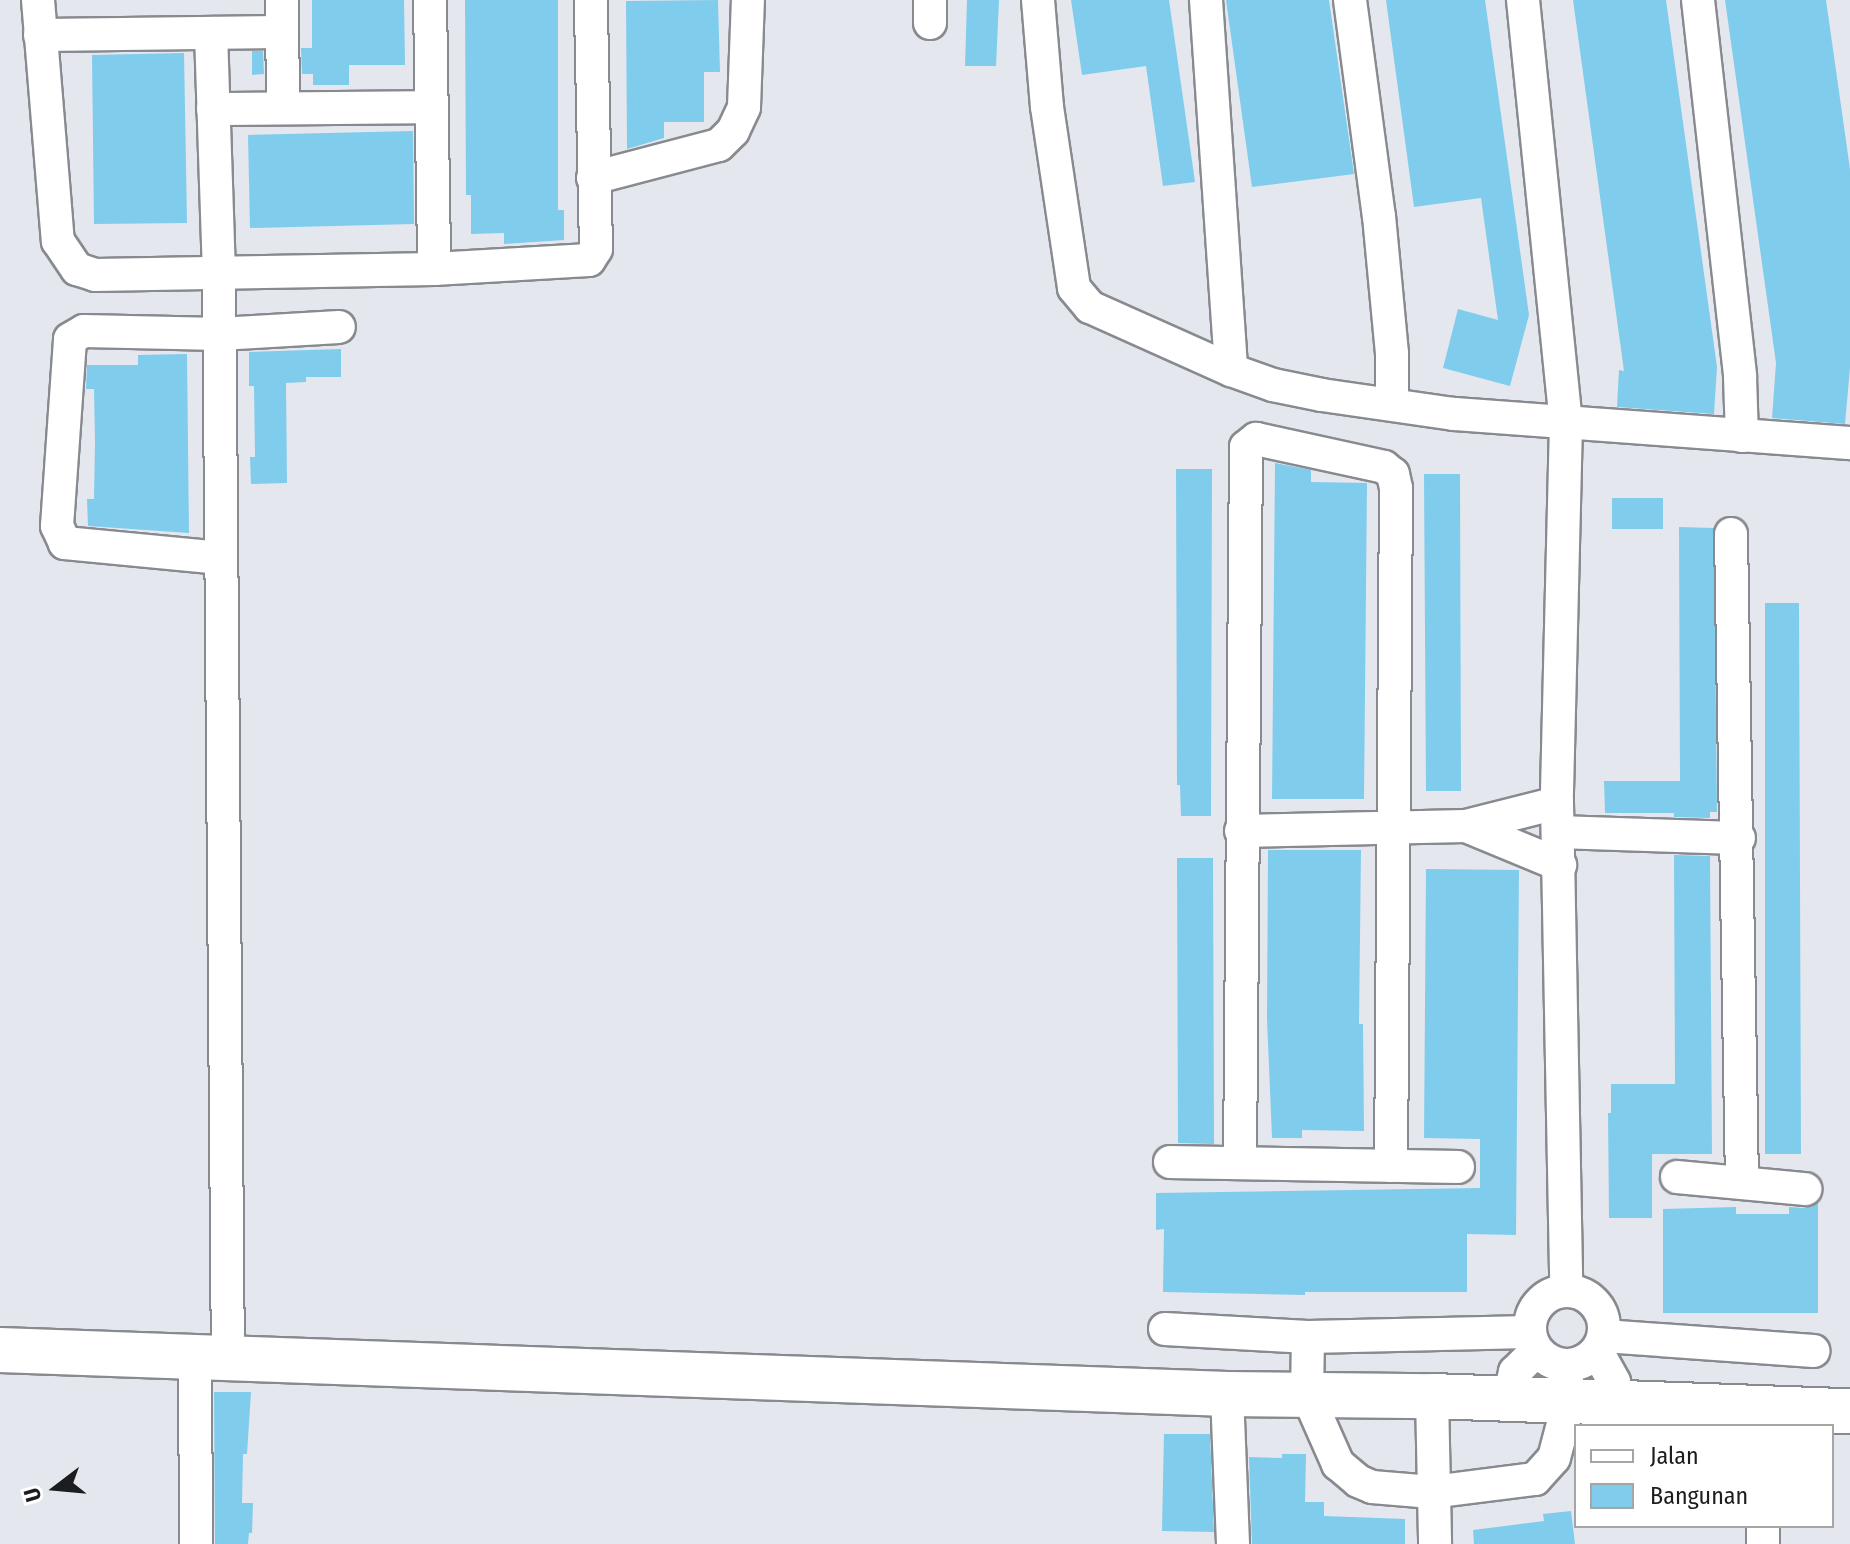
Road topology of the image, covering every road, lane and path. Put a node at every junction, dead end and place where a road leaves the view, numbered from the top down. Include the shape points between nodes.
1 (38, 0) edge
2 (282, 0) edge
3 (430, 0) edge
4 (591, 0) edge
5 (748, 0) edge
6 (1038, 0) edge
7 (1206, 0) edge
8 (1350, 0) edge
9 (1523, 0) edge
10 (1698, 0) edge
11 (282, 32) junction
12 (211, 33) junction
13 (40, 35) junction
14 (431, 107) junction
15 (283, 108) junction
16 (213, 109) junction
17 (593, 178) junction
18 (434, 269) junction
19 (219, 279) junction
20 (220, 327) junction
21 (339, 327) dead end
22 (1231, 370) junction
23 (1392, 403) junction
24 (1742, 436) junction
25 (1850, 443) edge
26 (1567, 447) junction
27 (1731, 534) dead end
28 (221, 558) junction
29 (1558, 818) junction
30 (1466, 826) junction
31 (1392, 827) junction
32 (1241, 831) junction
33 (1739, 838) junction
34 (1560, 865) junction
35 (1170, 1162) dead end
36 (1240, 1163) junction
37 (1391, 1166) junction
38 (1458, 1167) dead end
39 (1677, 1177) dead end
40 (1742, 1182) junction
41 (1805, 1189) dead end
42 (1566, 1290) junction
43 (1165, 1329) dead end
44 (1308, 1337) junction
45 (1532, 1342) junction
46 (1600, 1344) junction
47 (0, 1350) edge
48 (1813, 1351) dead end
49 (212, 1357) junction
50 (1227, 1394) junction
51 (1307, 1394) junction
52 (1432, 1396) junction
53 (1509, 1398) junction
54 (1569, 1401) junction
55 (1612, 1403) junction
56 (1850, 1411) edge
57 (1763, 1417) edge
58 (1432, 1492) junction
59 (196, 1544) edge
60 (1233, 1544) edge
61 (1435, 1544) edge

1 - 13 street
2 - 11 street
3 - 14 street
4 - 17 street
5 - 17 street via 744,107 733,131 719,145
6 - 22 street via 1047,107 1074,288 1090,307
7 - 22 street
8 - 23 street via 1381,230
9 - 26 street
10 - 24 street
11 - 12 street
11 - 15 street
12 - 13 street
12 - 16 street
13 - 19 street via 58,241 66,255 77,269 95,275
14 - 15 street
14 - 18 street
15 - 16 street
16 - 19 street
17 - 18 street via 596,249 589,260
18 - 19 street
19 - 20 street
20 - 21 street
20 - 28 street
20 - 28 street via 84,331 70,339 57,526 65,543 73,545
22 - 23 street via 1273,385
23 - 26 street via 1454,414
24 - 25 street
24 - 26 street
26 - 29 street
27 - 33 street
28 - 49 street
29 - 30 street
29 - 33 street
29 - 34 street
30 - 31 street
30 - 34 street
31 - 32 street
31 - 32 street via 1393,474 1384,467 1256,439 1246,447
31 - 37 street
32 - 36 street
33 - 40 street
34 - 42 street
35 - 36 street
36 - 37 street
37 - 38 street
39 - 40 street
40 - 41 street
42 - 45 street via 1538,1303 1531,1316
42 - 46 street via 1591,1299 1604,1323
43 - 44 street
44 - 45 street
44 - 51 street
45 - 46 street via 1550,1362 1567,1366 1584,1362
45 - 53 street via 1515,1372
46 - 48 street
46 - 55 street via 1614,1382
47 - 49 street
49 - 50 street
49 - 59 street
50 - 51 street
50 - 60 street
51 - 52 street
51 - 58 street via 1347,1473 1372,1487
52 - 53 street
52 - 58 street
53 - 54 street
54 - 55 street
54 - 58 street via 1554,1458 1535,1479
55 - 57 street
56 - 57 street
58 - 61 street

